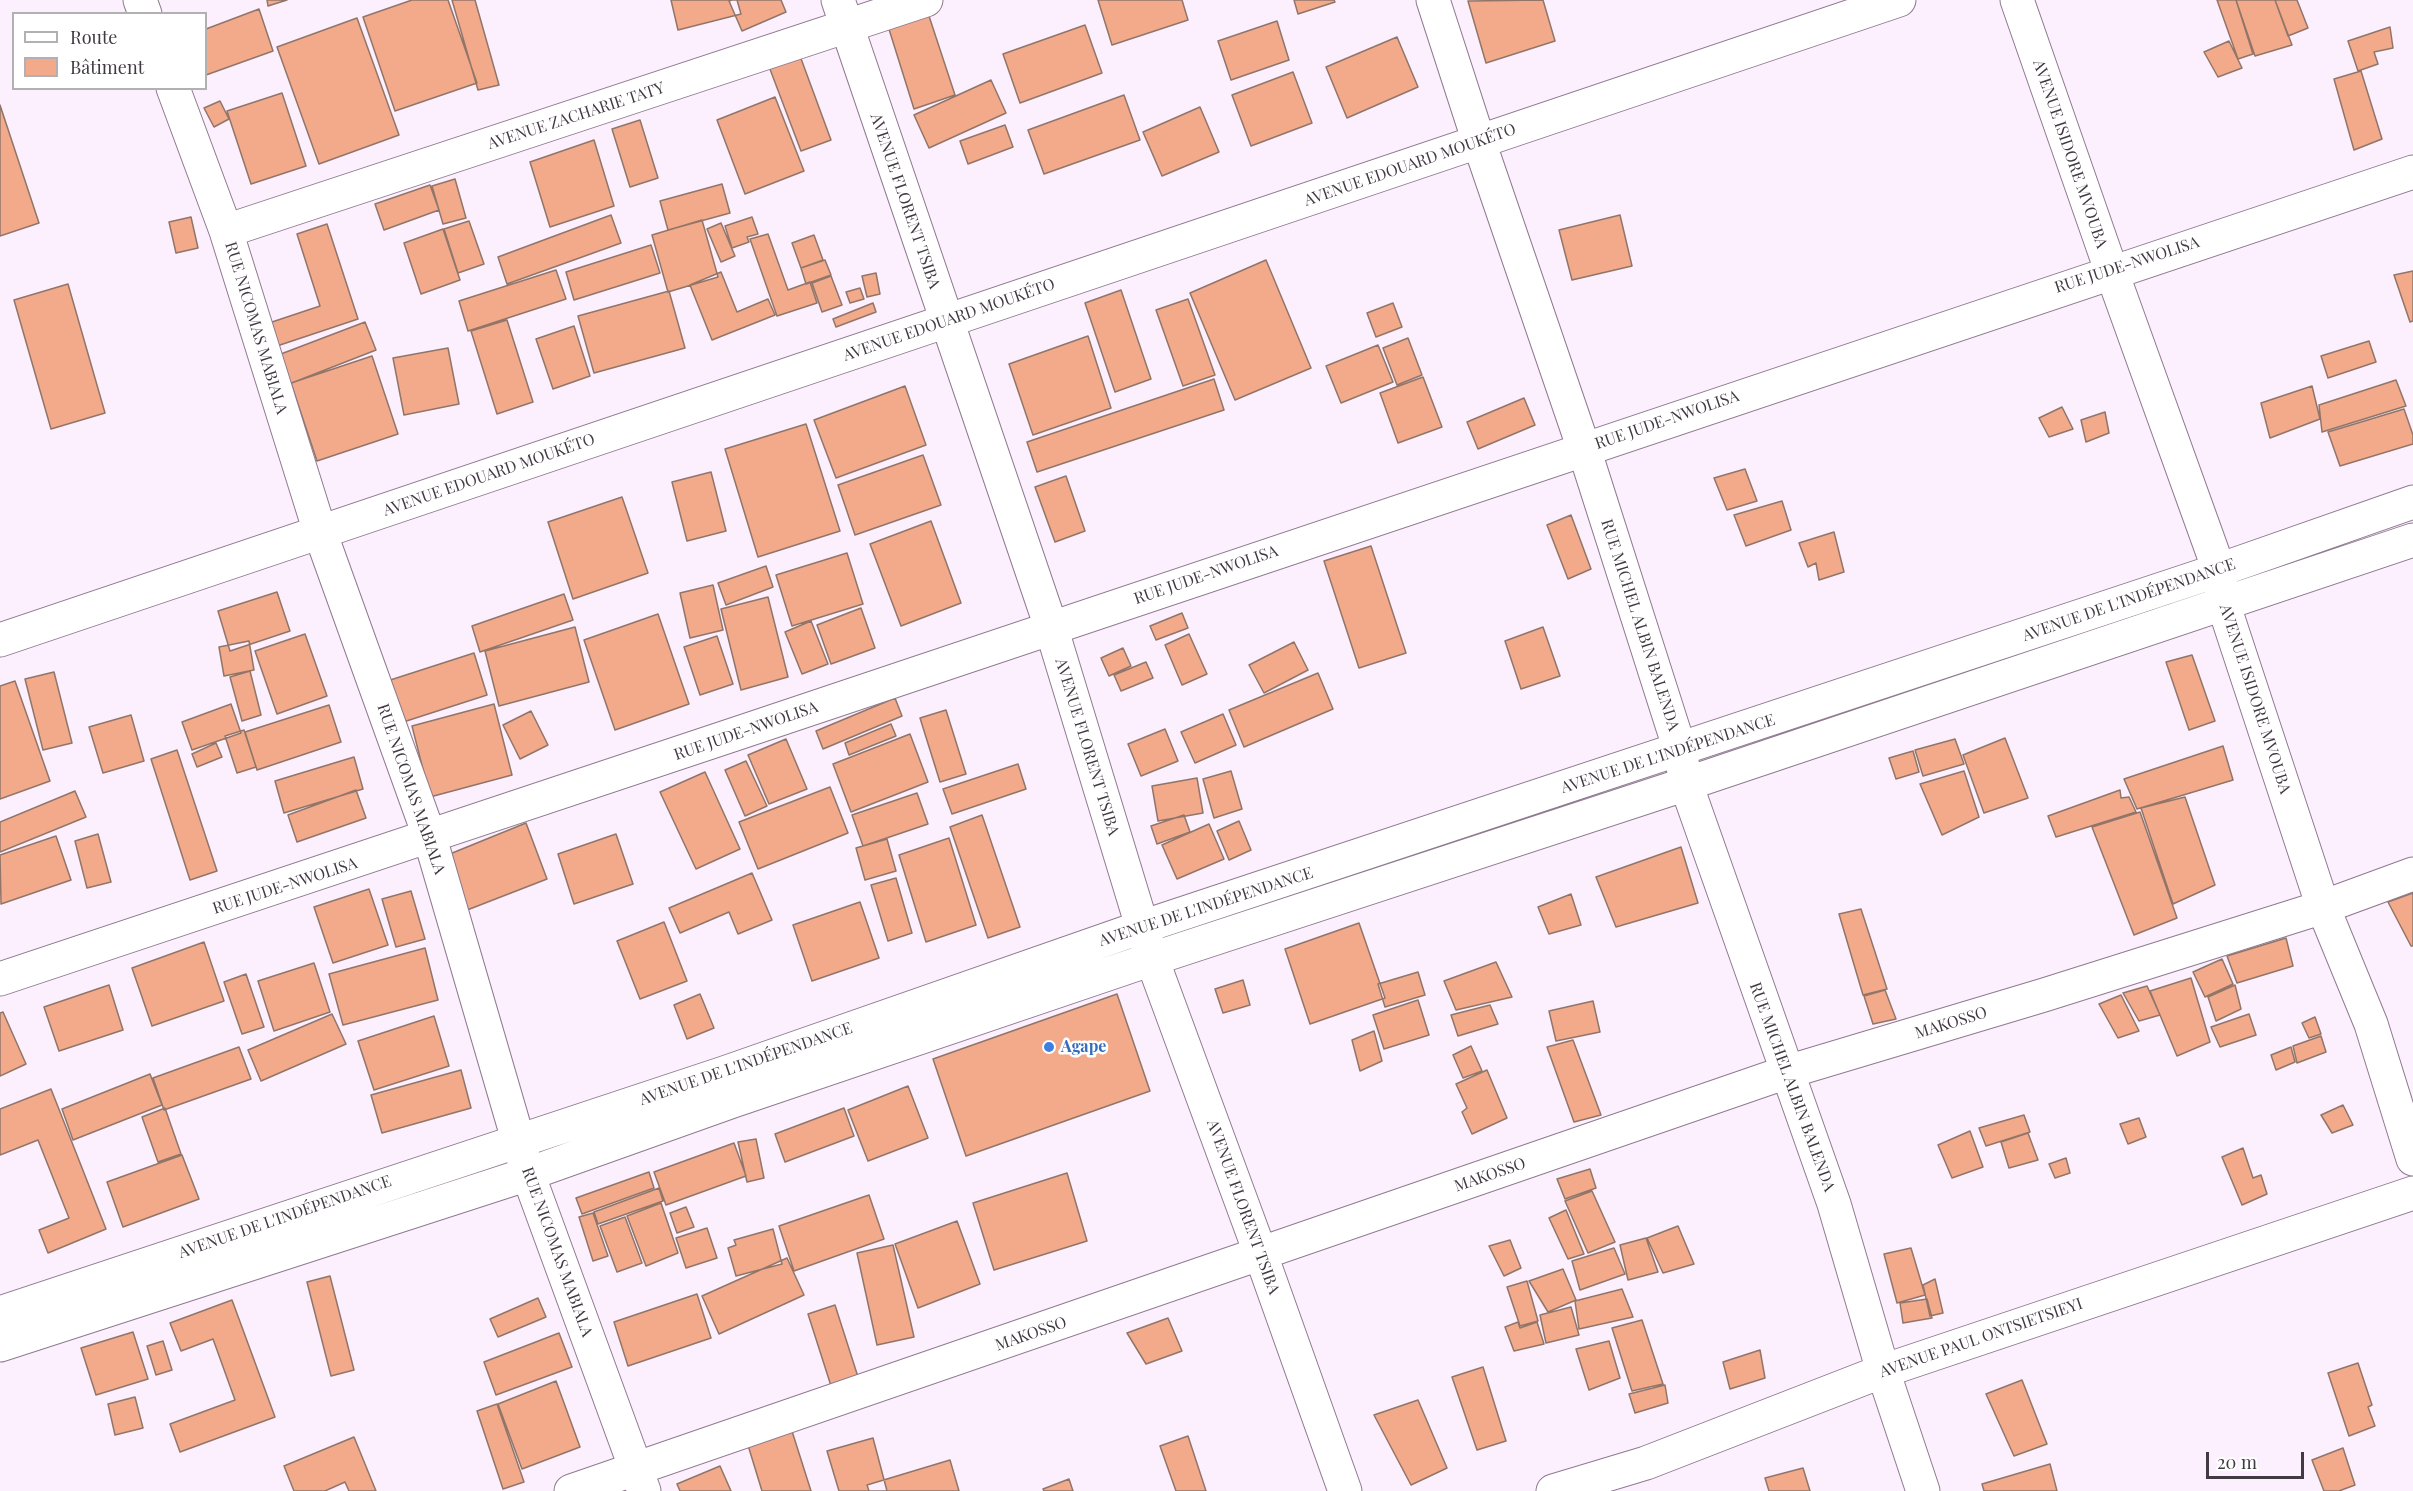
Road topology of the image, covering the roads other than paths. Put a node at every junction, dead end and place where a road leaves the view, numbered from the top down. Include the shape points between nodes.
1 (926, 0) edge
2 (1433, 0) edge
3 (1899, 0) edge
4 (2018, 0) edge
5 (842, 13) edge
6 (174, 90) edge
7 (1479, 142) junction
8 (2413, 172) edge
9 (226, 231) junction
10 (2110, 270) junction
11 (946, 321) junction
12 (1584, 449) junction
13 (2413, 502) edge
14 (320, 532) junction
15 (2413, 540) edge
16 (2219, 570) junction
17 (2223, 603) junction
18 (1051, 627) junction
19 (0, 640) edge
20 (1680, 750) junction
21 (1686, 784) junction
22 (430, 838) junction
23 (2413, 874) edge
24 (2323, 907) junction
25 (1142, 927) junction
26 (1152, 959) junction
27 (0, 980) edge
28 (1787, 1072) junction
29 (517, 1140) junction
30 (2413, 1158) edge
31 (528, 1174) junction
32 (2413, 1193) edge
33 (1261, 1255) junction
34 (0, 1313) edge
35 (0, 1345) edge
36 (1883, 1371) junction
37 (640, 1480) edge
38 (572, 1491) edge
39 (1345, 1491) edge
40 (1553, 1491) edge
41 (1923, 1491) edge

1 - 5 street, AVENUE ZACHARIE TATY
2 - 7 street, RUE MICHEL ALBIN BALENDA
3 - 7 street, AVENUE EDOUARD MOUKÉTO
4 - 10 street, AVENUE ISIDORE MVOUBA
5 - 9 street, AVENUE ZACHARIE TATY
5 - 11 street, AVENUE FLORENT TSIBA
6 - 9 street, RUE NICOMAS MABIALA
7 - 11 street, AVENUE EDOUARD MOUKÉTO
7 - 12 street, RUE MICHEL ALBIN BALENDA
8 - 10 street, RUE JUDE-NWOLISA
9 - 14 street, RUE NICOMAS MABIALA
10 - 12 street, RUE JUDE-NWOLISA
10 - 16 street, AVENUE ISIDORE MVOUBA
11 - 14 street, AVENUE EDOUARD MOUKÉTO
11 - 18 street, AVENUE FLORENT TSIBA
12 - 18 street, RUE JUDE-NWOLISA
12 - 20 street, RUE MICHEL ALBIN BALENDA
13 - 16 street, AVENUE DE L'INDÉPENDANCE
14 - 19 street, AVENUE EDOUARD MOUKÉTO
14 - 22 street, RUE NICOMAS MABIALA
15 - 17 street, AVENUE DE L'INDÉPENDANCE
16 - 17 street, AVENUE ISIDORE MVOUBA
16 - 20 street, AVENUE DE L'INDÉPENDANCE
17 - 21 street, AVENUE DE L'INDÉPENDANCE
17 - 24 street, AVENUE ISIDORE MVOUBA
18 - 22 street, RUE JUDE-NWOLISA
18 - 25 street, AVENUE FLORENT TSIBA
20 - 21 street, RUE MICHEL ALBIN BALENDA
20 - 25 street, AVENUE DE L'INDÉPENDANCE
21 - 26 street, AVENUE DE L'INDÉPENDANCE
21 - 28 street, RUE MICHEL ALBIN BALENDA
22 - 27 street, RUE JUDE-NWOLISA
22 - 29 street, RUE NICOMAS MABIALA
23 - 24 street, MAKOSSO
24 - 28 street, MAKOSSO
24 - 30 street, AVENUE ISIDORE MVOUBA via 2371,1024
25 - 26 street, AVENUE FLORENT TSIBA
25 - 29 street, AVENUE DE L'INDÉPENDANCE via 724,1073
26 - 31 street, AVENUE DE L'INDÉPENDANCE
26 - 33 street, AVENUE FLORENT TSIBA
28 - 33 street, MAKOSSO
28 - 36 street, RUE MICHEL ALBIN BALENDA via 1834,1204
29 - 31 street, RUE NICOMAS MABIALA
29 - 34 street, AVENUE DE L'INDÉPENDANCE
31 - 35 street, AVENUE DE L'INDÉPENDANCE
31 - 37 street, RUE NICOMAS MABIALA
32 - 36 street, AVENUE PAUL ONTSIETSIEYI
33 - 37 street, MAKOSSO
33 - 39 street, AVENUE FLORENT TSIBA
36 - 40 street, AVENUE PAUL ONTSIETSIEYI via 1646,1463
36 - 41 street, RUE MICHEL ALBIN BALENDA
37 - 38 street, MAKOSSO

